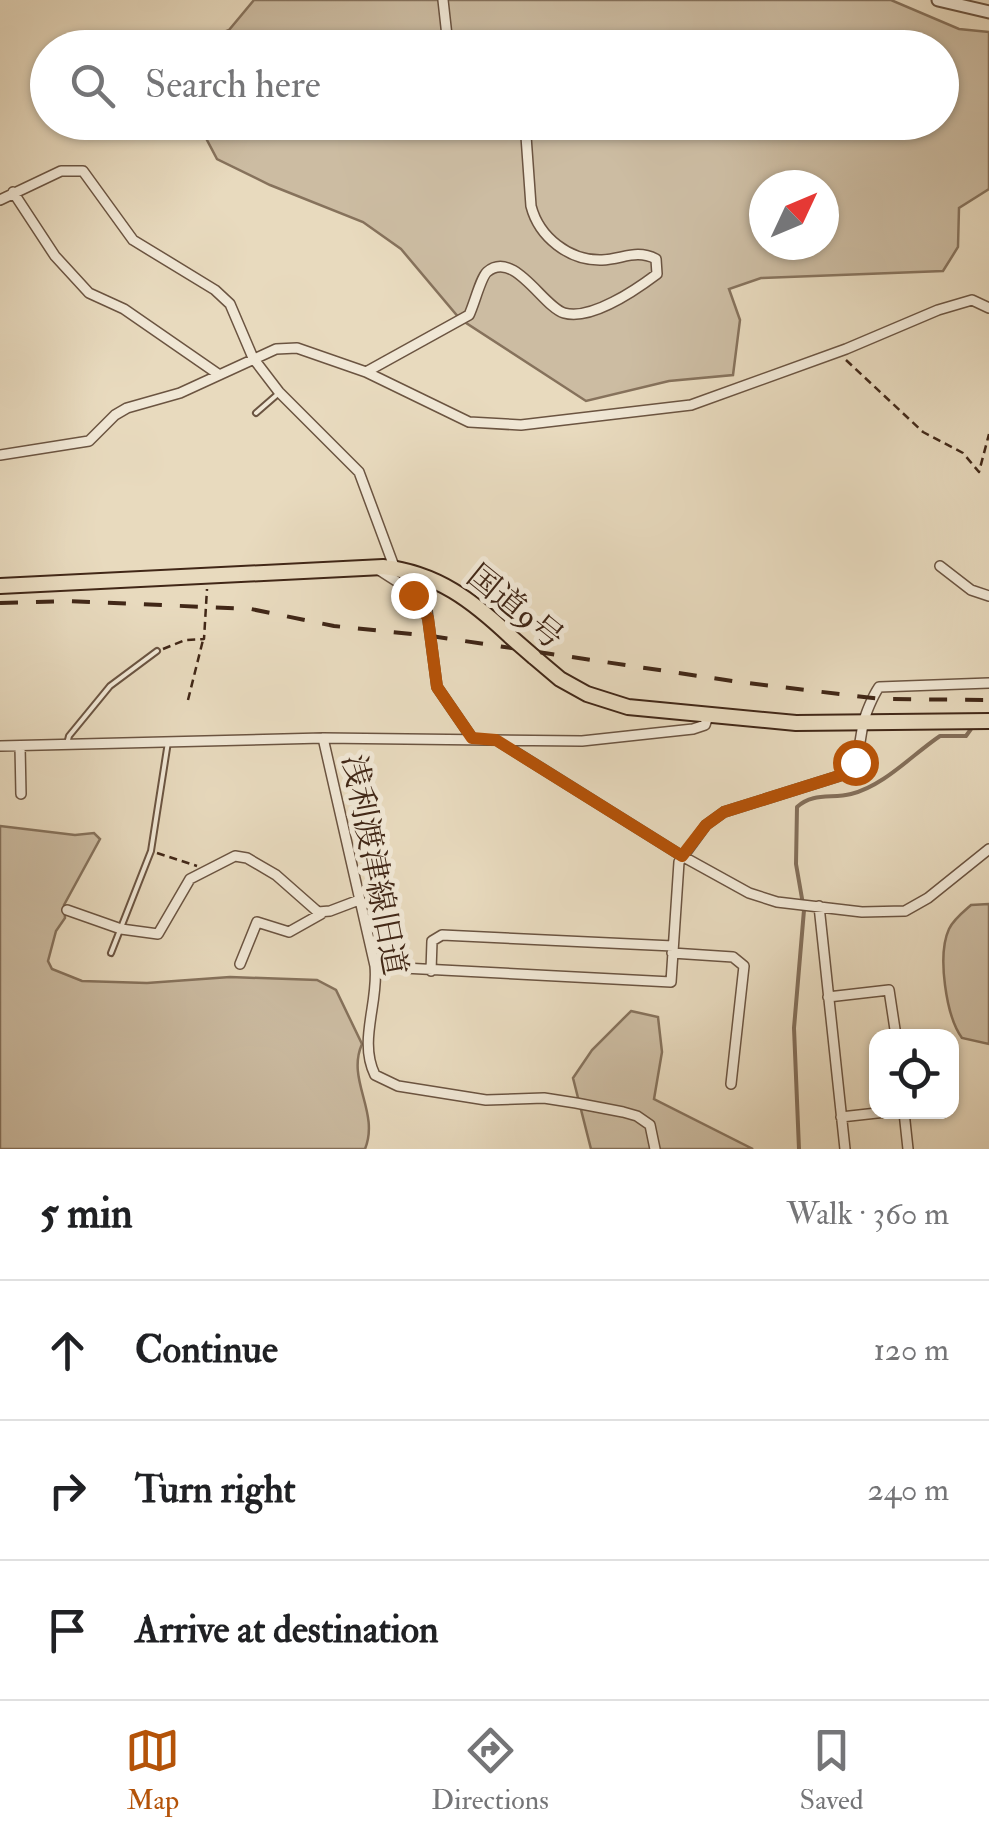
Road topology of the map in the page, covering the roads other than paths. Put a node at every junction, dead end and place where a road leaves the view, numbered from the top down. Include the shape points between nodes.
1 (444, 0) edge
2 (938, 0) edge
3 (989, 12) edge
4 (446, 30) edge
5 (526, 140) edge
6 (13, 192) junction
7 (0, 200) edge
8 (989, 308) edge
9 (254, 358) junction
10 (366, 372) junction
11 (218, 374) junction
12 (279, 392) junction
13 (256, 413) dead end
14 (0, 455) edge
15 (372, 566) junction
16 (940, 566) dead end
17 (395, 569) junction
18 (0, 586) edge
19 (989, 596) edge
20 (157, 652) road end
21 (989, 682) edge
22 (708, 716) junction
23 (989, 721) edge
24 (862, 724) junction
25 (323, 738) junction
26 (472, 738) junction
27 (496, 740) junction
28 (168, 741) junction
29 (67, 744) junction
30 (0, 746) edge
31 (20, 746) junction
32 (21, 794) dead end
33 (989, 848) edge
34 (682, 856) junction
35 (359, 900) junction
36 (819, 906) junction
37 (67, 910) dead end
38 (322, 913) junction
39 (121, 930) junction
40 (673, 950) junction
41 (111, 953) dead end
42 (240, 964) dead end
43 (384, 968) dead end
44 (432, 971) junction
45 (828, 996) junction
46 (895, 1029) edge
47 (731, 1084) dead end
48 (869, 1114) edge
49 (841, 1117) junction
50 (905, 1119) edge
51 (654, 1149) edge
52 (844, 1149) edge
53 (908, 1149) edge

1 - 4 street
2 - 3 street
5 - 10 street via 530,206 546,235 577,256 600,260 643,252 656,259 657,274 632,293 577,314 556,308 512,270 491,269 469,315
6 - 7 street
6 - 9 street via 62,171 83,172 133,240 222,296
6 - 11 street via 89,293 124,309
8 - 10 street via 966,300 691,404 521,425 470,422
9 - 10 street via 296,348
9 - 11 street
9 - 12 street
11 - 14 street via 127,408 89,441
12 - 13 lane
12 - 17 street via 359,472
15 - 17 highway, 国道9号
15 - 18 highway, 国道9号
15 - 26 street via 404,586 426,611 437,687
16 - 19 street
17 - 22 highway, 国道9号, bridge via 453,589 560,678 601,700
20 - 29 lane via 110,686
21 - 24 street via 884,685
22 - 24 highway, 国道9号
22 - 27 street via 693,729 613,739
23 - 24 highway, 国道9号
24 - 34 street via 858,756 845,772 724,812
25 - 26 street
25 - 28 street, 浅利渡津線旧道
25 - 35 street, 浅利渡津線旧道
26 - 27 street
27 - 34 street
28 - 29 street, 浅利渡津線旧道
28 - 39 lane via 151,851
29 - 31 street, 浅利渡津線旧道
30 - 31 street, 浅利渡津線旧道
31 - 32 street
33 - 36 street via 905,911
34 - 36 street via 749,892
34 - 40 street
35 - 38 street
35 - 51 street, 浅利渡津線旧道 via 377,982 368,1051 379,1079 486,1100 544,1098 623,1112 650,1125
36 - 45 street
37 - 39 street
38 - 39 street via 247,858 228,858 190,878 158,934
38 - 42 street via 293,932 257,922
39 - 41 lane
40 - 44 street via 671,982
40 - 44 street via 442,935 432,941
40 - 47 street via 732,957 744,966
43 - 44 street
45 - 46 street via 889,990
45 - 49 street
48 - 49 street
49 - 52 street
50 - 53 street

